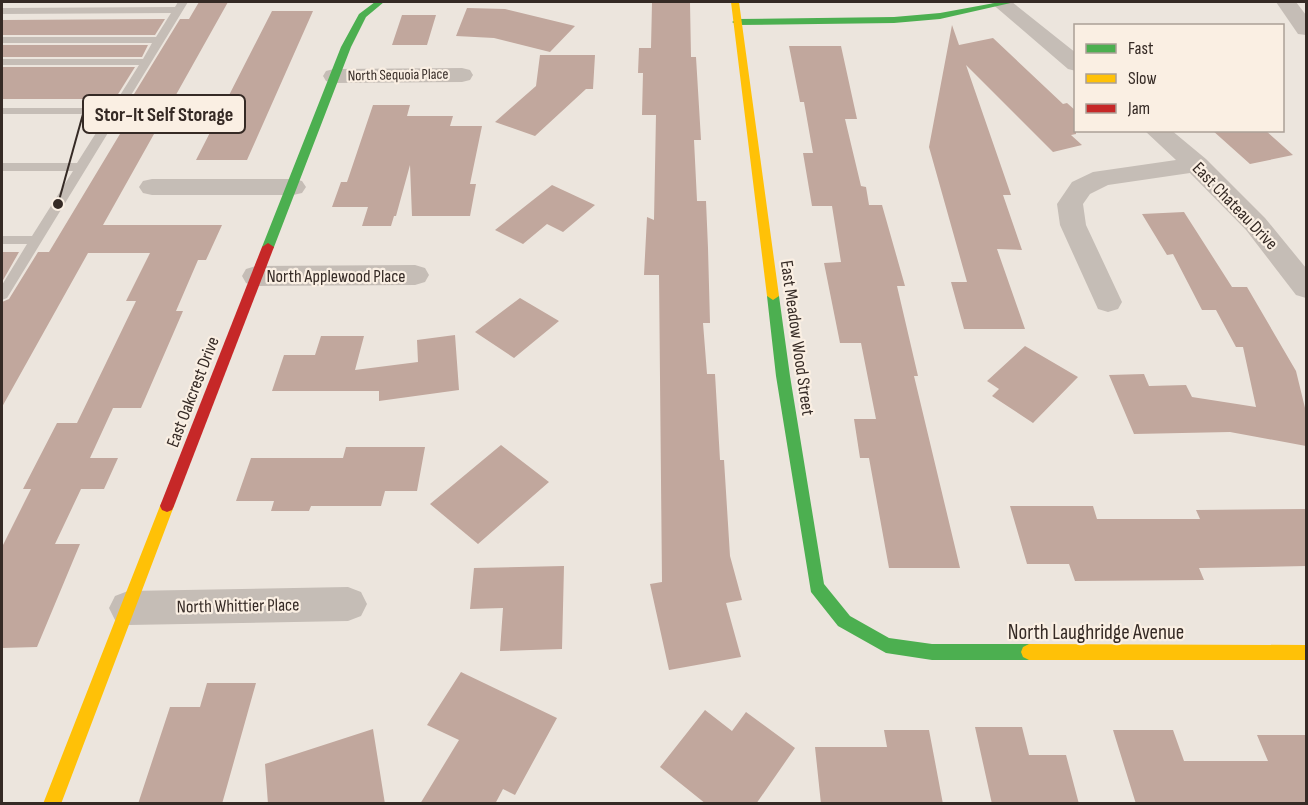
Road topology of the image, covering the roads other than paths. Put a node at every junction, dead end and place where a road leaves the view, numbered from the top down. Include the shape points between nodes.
1 (380, 2) edge
2 (735, 2) edge
3 (1005, 2) edge
4 (1286, 2) edge
5 (180, 6) edge
6 (2, 11) edge
7 (737, 22) junction
8 (1306, 29) edge
9 (2, 40) edge
10 (159, 40) junction
11 (2, 62) edge
12 (146, 62) junction
13 (1074, 62) edge
14 (462, 75) dead end
15 (334, 76) junction
16 (2, 111) edge
17 (115, 111) junction
18 (1158, 132) edge
19 (1197, 164) junction
20 (2, 167) edge
21 (81, 167) junction
22 (294, 187) junction
23 (152, 188) dead end
24 (2, 240) edge
25 (36, 240) junction
26 (415, 275) dead end
27 (256, 276) junction
28 (1306, 288) edge
29 (2, 295) edge
30 (1108, 302) dead end
31 (348, 604) dead end
32 (128, 608) junction
33 (886, 645) joint
34 (1306, 653) edge
35 (52, 804) edge

1 - 15 street, East Oakcrest Drive via 362,16
2 - 7 street, East Meadow Wood Street
3 - 7 street via 940,16 894,20
3 - 13 street
4 - 8 street
5 - 6 lane
5 - 10 lane
7 - 33 street, East Meadow Wood Street via 783,376 817,587 844,621
9 - 10 lane
10 - 12 lane
11 - 12 lane
12 - 17 lane
14 - 15 street, North Sequoia Place
15 - 22 street, East Oakcrest Drive
16 - 17 lane
17 - 21 lane
18 - 19 street, East Chateau Drive
19 - 28 street, East Chateau Drive via 1236,201
19 - 30 street via 1102,178 1081,188 1071,204 1073,225
20 - 21 lane
21 - 25 lane
22 - 23 street
22 - 27 street, East Oakcrest Drive
24 - 25 lane
25 - 29 lane
26 - 27 street, North Applewood Place
27 - 32 street, East Oakcrest Drive
31 - 32 street, North Whittier Place
32 - 35 street, East Oakcrest Drive
33 - 34 street, North Laughridge Avenue via 932,652

